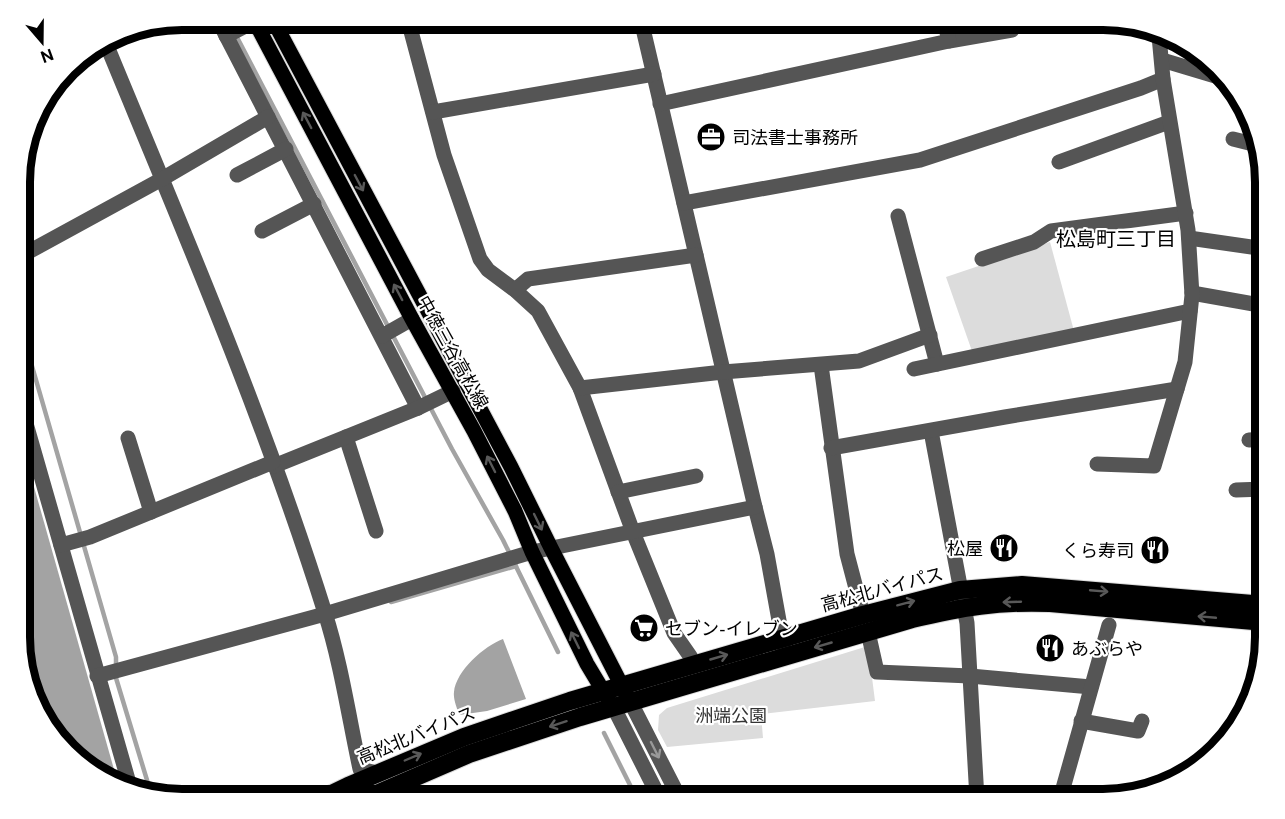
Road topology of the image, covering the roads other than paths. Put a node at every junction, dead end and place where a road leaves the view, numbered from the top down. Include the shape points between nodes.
1 (223, 30) edge
2 (238, 30) edge
3 (255, 30) edge
4 (278, 30) edge
5 (411, 30) edge
6 (643, 30) edge
7 (946, 30) edge
8 (1012, 30) dead end
9 (226, 36) junction
10 (949, 41) junction
11 (1160, 41) edge
12 (108, 49) edge
13 (1162, 60) junction
14 (654, 74) junction
15 (1209, 74) edge
16 (1163, 80) junction
17 (660, 104) junction
18 (433, 112) junction
19 (268, 117) junction
20 (1169, 122) junction
21 (1233, 139) dead end
22 (1250, 143) edge
23 (286, 149) junction
24 (1059, 162) dead end
25 (237, 175) dead end
26 (162, 179) junction
27 (684, 203) junction
28 (314, 204) junction
29 (1186, 213) junction
30 (898, 216) dead end
31 (262, 231) dead end
32 (1189, 238) junction
33 (1255, 248) edge
34 (30, 251) edge
35 (696, 255) junction
36 (982, 259) dead end
37 (515, 290) junction
38 (1192, 293) junction
39 (1255, 304) edge
40 (1190, 311) junction
41 (406, 323) junction
42 (930, 335) junction
43 (382, 336) junction
44 (937, 364) junction
45 (821, 365) junction
46 (914, 369) dead end
47 (723, 372) junction
48 (580, 388) junction
49 (1177, 389) junction
50 (453, 391) junction
51 (418, 408) junction
52 (931, 431) junction
53 (30, 433) edge
54 (346, 437) junction
55 (128, 438) dead end
56 (1249, 440) dead end
57 (1255, 440) edge
58 (831, 448) junction
59 (273, 464) junction
60 (1098, 464) dead end
61 (689, 481) dead end
62 (1255, 489) edge
63 (1236, 490) dead end
64 (618, 492) junction
65 (754, 507) junction
66 (151, 512) junction
67 (376, 531) dead end
68 (633, 532) junction
69 (67, 544) junction
70 (551, 548) junction
71 (518, 557) junction
72 (962, 598) junction
73 (1255, 604) edge
74 (327, 621) junction
75 (1255, 621) edge
76 (866, 623) junction
77 (1109, 625) dead end
78 (784, 647) junction
79 (693, 664) junction
80 (102, 674) junction
81 (970, 676) junction
82 (1091, 687) junction
83 (617, 696) junction
84 (1081, 721) junction
85 (1142, 721) dead end
86 (377, 773) junction
87 (128, 779) edge
88 (344, 789) edge
89 (389, 789) edge
90 (656, 789) edge
91 (674, 789) edge
92 (976, 789) edge
93 (1063, 789) edge

1 - 9 street
2 - 9 street
41 -> 3 main road, 中徳三谷高松線
4 -> 70 main road, 中徳三谷高松線 via 486,418
5 - 18 street
6 - 14 street
7 - 10 street
8 - 10 street
9 - 19 street
10 - 17 street
11 - 13 street
12 - 26 street
13 - 15 street
13 - 16 street
14 - 17 street
14 - 18 street
16 - 20 street
16 - 27 street via 920,160
17 - 27 street
18 - 37 street via 480,259
19 - 23 street
19 - 26 street
20 - 24 street
20 - 29 street
21 - 22 street
23 - 25 street
23 - 28 street
26 - 34 street
26 - 59 street via 241,371
27 - 35 street
28 - 31 street
28 - 43 street
29 - 32 street
29 - 36 street via 1051,231 1034,242
30 - 42 street
32 - 33 street
32 - 38 street
35 - 37 street via 528,279
35 - 47 street
37 - 48 street via 538,311
38 - 39 street
38 - 40 street
40 - 44 street
40 - 49 street via 1185,362
41 - 43 street
41 - 50 main road, 中徳三谷高松線
42 - 44 street
42 - 45 street via 859,361
43 - 51 street
44 - 46 street
45 - 47 street
45 - 58 street
47 - 48 street
47 - 65 street
48 - 64 street
49 - 52 street
49 - 60 street via 1154,466
50 - 51 street
71 -> 50 main road, 中徳三谷高松線 via 515,511
51 - 54 street
52 - 58 street
52 - 72 street
53 - 69 street
54 - 59 street
54 - 67 street
55 - 66 street
56 - 57 street
58 - 76 street via 847,554
59 - 66 street
59 - 74 street
61 - 64 street
62 - 63 street
64 - 68 street
65 - 68 street
65 - 78 street
66 - 69 street
68 - 70 street
68 - 79 street via 674,633
69 - 80 street
70 - 71 street
70 - 83 main road, 中徳三谷高松線
71 - 74 street
83 -> 71 main road, 中徳三谷高松線 via 587,664
72 -> 73 highway, 高松北バイパス via 1022,585
75 -> 72 highway, 高松北バイパス
72 - 76 highway, 高松北バイパス
72 - 81 street
74 - 80 street
74 - 86 street via 360,769
76 - 78 highway, 高松北バイパス
76 - 81 street via 877,672
77 - 82 street
79 -> 78 highway, 高松北バイパス
78 - 83 highway, 高松北バイパス
79 - 83 highway, 高松北バイパス
80 - 87 street
81 - 82 street
81 - 92 street
82 - 84 street
86 -> 83 highway, 高松北バイパス via 464,736
83 -> 89 highway, 高松北バイパス
83 - 90 street
83 -> 91 street
84 - 85 street via 1138,731
84 - 93 street
86 - 88 highway, 高松北バイパス

